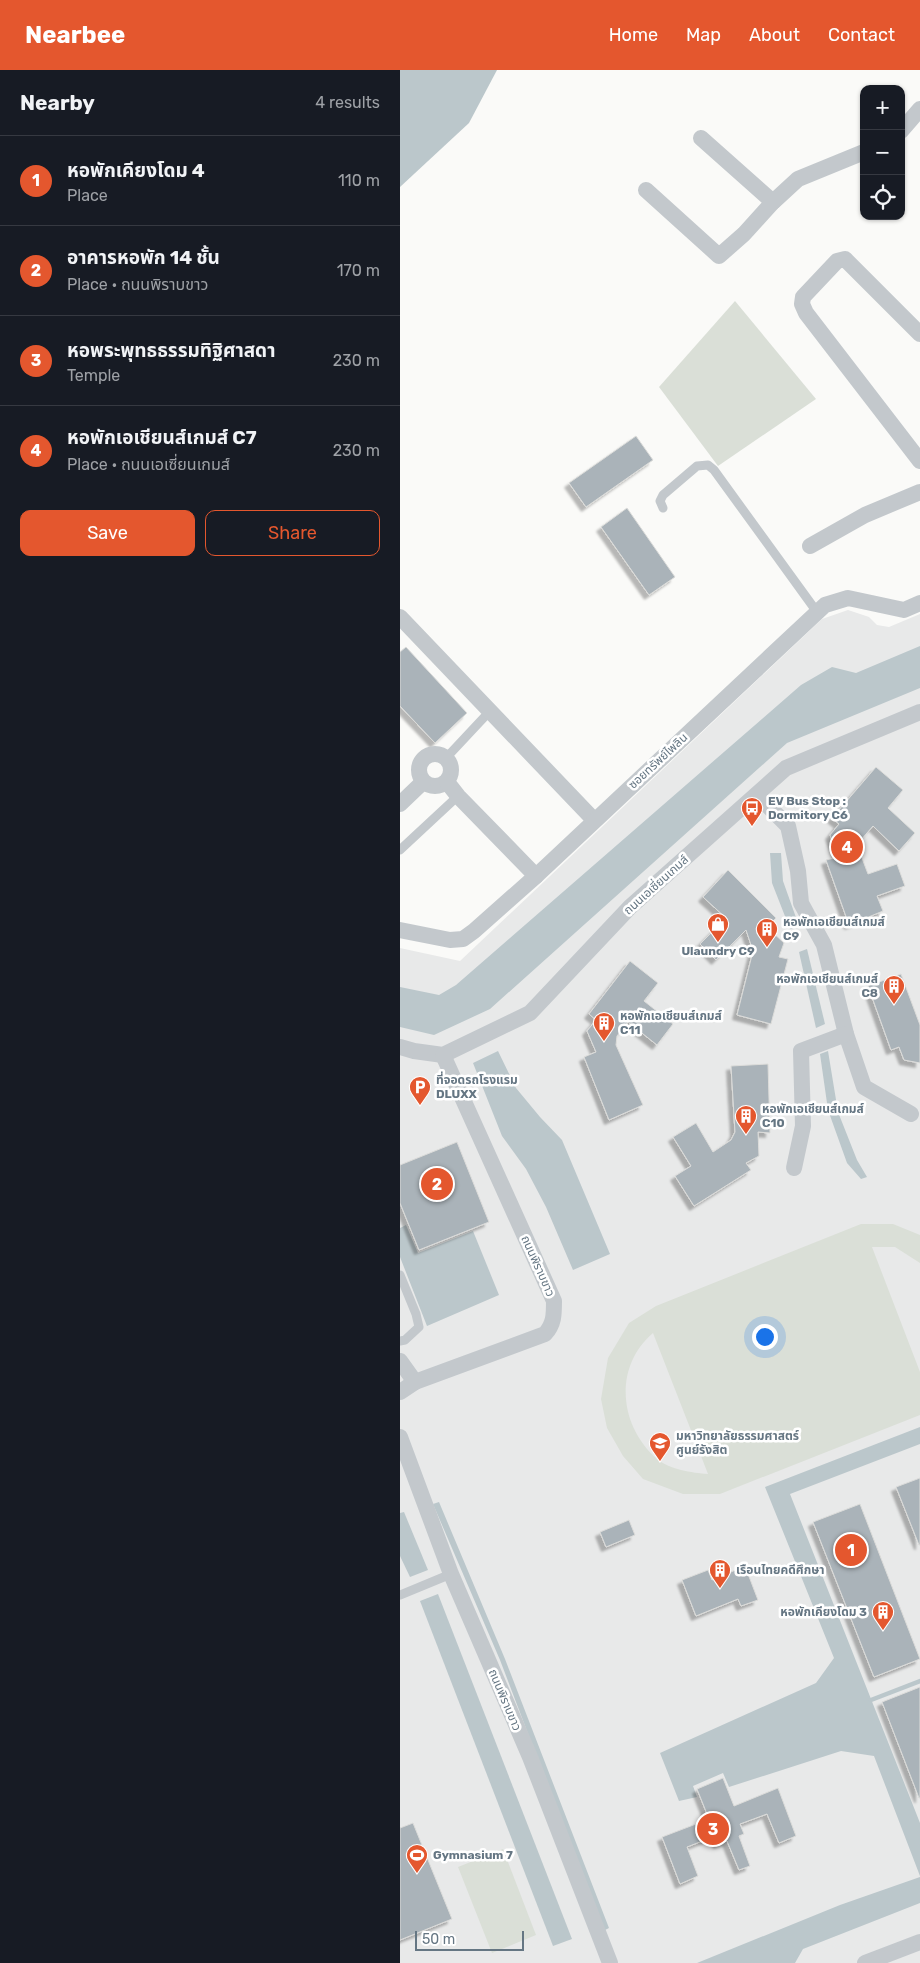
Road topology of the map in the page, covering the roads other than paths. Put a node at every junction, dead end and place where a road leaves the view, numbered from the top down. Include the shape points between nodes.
1 (920, 109) edge
2 (902, 130) edge
3 (701, 138) dead end
4 (860, 154) edge
5 (646, 190) dead end
6 (773, 202) junction
7 (920, 334) edge
8 (920, 461) edge
9 (920, 492) edge
10 (663, 508) dead end
11 (810, 546) dead end
12 (920, 603) edge
13 (817, 612) junction
14 (400, 617) edge
15 (490, 711) junction
16 (920, 712) edge
17 (446, 758) junction
18 (423, 782) junction
19 (447, 782) junction
20 (757, 795) junction
21 (458, 796) junction
22 (400, 804) edge
23 (594, 820) junction
24 (400, 850) edge
25 (536, 876) junction
26 (400, 930) edge
27 (846, 1034) junction
28 (400, 1047) edge
29 (443, 1056) junction
30 (911, 1114) dead end
31 (794, 1168) dead end
32 (400, 1275) edge
33 (400, 1341) edge
34 (400, 1361) edge
35 (415, 1382) junction
36 (400, 1392) edge
37 (400, 1437) edge
38 (451, 1574) junction
39 (400, 1595) edge
40 (920, 1942) edge
41 (610, 1963) edge
42 (865, 1963) edge

1 - 2 street
3 - 6 street
4 - 6 street via 798,179
5 - 6 street via 719,256
7 - 8 street via 845,260 837,261 803,297 806,313
9 - 11 street via 864,515
10 - 13 lane via 660,501 663,495 697,466 708,465
12 - 13 street, ซอยทรัพย์ไพลิน via 904,610 848,598 825,605
13 - 23 street, ซอยทรัพย์ไพลิน
14 - 15 street
15 - 17 lane
15 - 23 street
16 - 20 street, ถนนเอเซี่ยนเกมส์ via 786,768
17 - 18 street via 434,753 422,760 418,771
17 - 19 street via 452,770
18 - 19 street via 435,786
18 - 22 street
19 - 21 street
20 - 27 street via 788,826 802,903 824,945
20 - 29 street, ถนนเอเซี่ยนเกมส์ via 630,907 530,1013
21 - 24 lane
21 - 25 street
23 - 25 street, ซอยทรัพย์ไพลิน
25 - 26 street, ซอยทรัพย์ไพลิน via 463,938 450,940
27 - 30 street via 864,1087
27 - 31 street via 801,1051 804,1126
28 - 29 street
29 - 35 street, ถนนพิราบขาว via 554,1301 554,1316 545,1334
32 - 33 lane via 419,1327
34 - 35 street
35 - 36 street, ถนนพิราบขาว
37 - 38 street, ถนนพิราบขาว
38 - 39 lane
38 - 41 street, ถนนพิราบขาว via 530,1757
40 - 42 street

